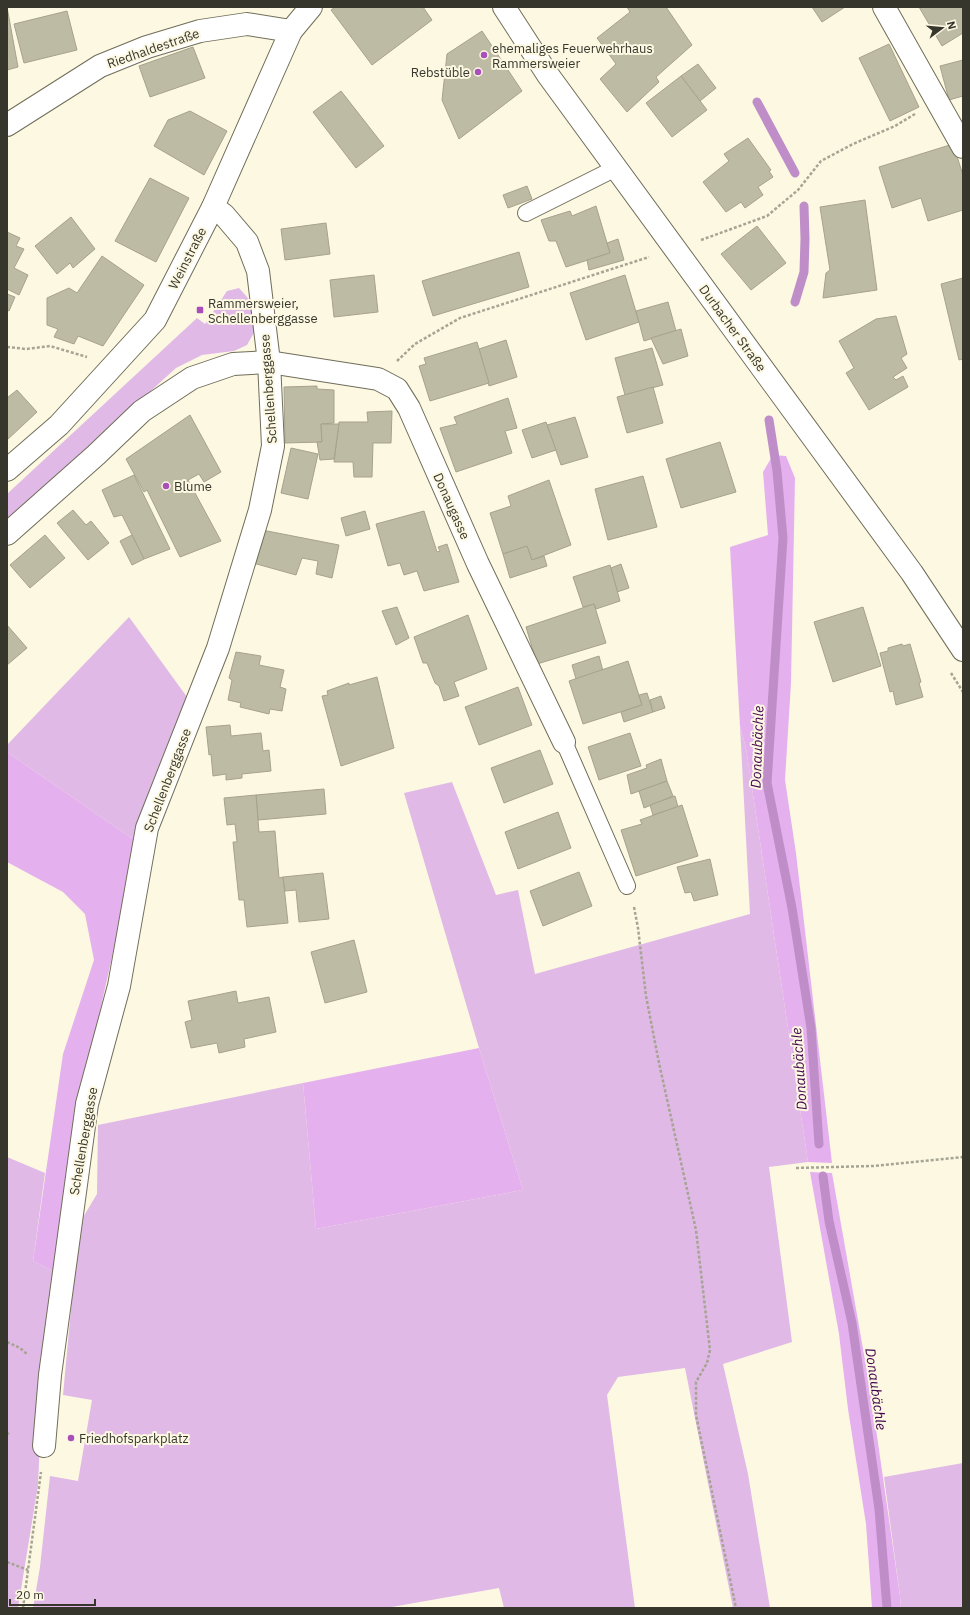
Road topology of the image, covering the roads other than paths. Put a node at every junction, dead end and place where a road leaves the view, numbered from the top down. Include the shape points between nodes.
1 (311, 7) edge
2 (504, 7) edge
3 (884, 7) edge
4 (291, 31) junction
5 (7, 124) edge
6 (963, 147) edge
7 (616, 168) junction
8 (213, 207) junction
9 (526, 213) dead end
10 (269, 362) junction
11 (7, 470) edge
12 (7, 534) edge
13 (963, 650) edge
14 (564, 742) joint
15 (627, 886) road end
16 (44, 1446) road end

1 - 4 street, Weinstraße
2 - 7 street, Durbacher Straße via 548,76
3 - 6 street
4 - 5 street, Riedhaldestraße via 247,24 200,31 147,47 100,66
4 - 8 street, Weinstraße
7 - 9 lane
7 - 13 street, Durbacher Straße via 908,566
8 - 10 street, Schellenberggasse via 224,215 247,242 258,271
8 - 11 street, Weinstraße via 156,320 59,424
10 - 12 street via 233,364 192,378 142,411
10 - 14 street, Donaugasse via 378,379 397,389 409,408 478,564
10 - 16 street, Schellenberggasse via 273,446 260,510 218,648 147,828 119,986 87,1104 50,1375
14 - 15 lane

